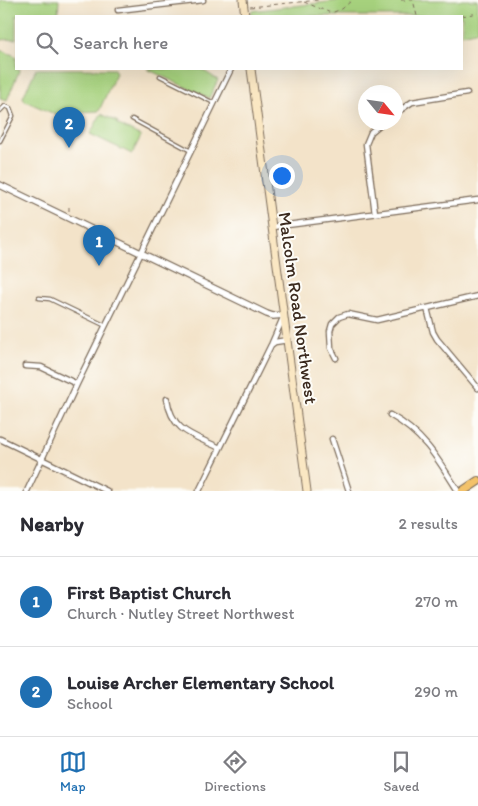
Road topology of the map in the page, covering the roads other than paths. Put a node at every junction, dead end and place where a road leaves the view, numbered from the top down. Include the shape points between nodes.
1 (203, 0) edge
2 (118, 10) dead end
3 (230, 70) edge
4 (251, 70) edge
5 (160, 76) dead end
6 (467, 93) dead end
7 (214, 103) junction
8 (403, 108) edge
9 (0, 111) edge
10 (132, 119) dead end
11 (373, 130) edge
12 (0, 141) edge
13 (191, 151) junction
14 (0, 185) edge
15 (478, 200) edge
16 (375, 213) junction
17 (272, 226) junction
18 (142, 253) junction
19 (478, 296) edge
20 (39, 298) dead end
21 (427, 308) junction
22 (284, 315) junction
23 (106, 326) junction
24 (288, 340) junction
25 (271, 345) junction
26 (336, 358) dead end
27 (25, 366) dead end
28 (77, 384) junction
29 (478, 388) edge
30 (167, 399) dead end
31 (390, 415) dead end
32 (0, 439) edge
33 (332, 439) dead end
34 (220, 448) junction
35 (42, 460) junction
36 (478, 481) edge
37 (27, 491) edge
38 (107, 491) edge
39 (199, 491) edge
40 (308, 491) edge
41 (349, 491) edge
42 (458, 491) edge
43 (463, 491) edge

1 - 2 street
3 - 7 street
4 - 17 main road, Malcolm Road Northwest
5 - 7 lane
6 - 8 street via 412,102
7 - 13 street
9 - 12 lane via 5,106 10,108 13,116
10 - 13 lane
11 - 16 street via 366,144
13 - 18 street
14 - 18 street
15 - 16 street
16 - 17 street
17 - 22 main road, Malcolm Road Northwest
18 - 22 street via 267,314
18 - 23 street
19 - 21 street
20 - 23 lane
21 - 26 street via 377,320 348,314 339,317 330,331 331,348
21 - 29 street via 437,339
22 - 24 main road, Malcolm Road Northwest
22 - 25 street
23 - 28 street
24 - 25 street
24 - 40 main road, Malcolm Road Northwest
25 - 34 street
27 - 28 street via 41,366
28 - 35 street
30 - 34 street via 176,424
31 - 42 street via 411,428 429,446
32 - 35 street
33 - 41 street
34 - 39 street
35 - 37 street
35 - 38 street
36 - 43 main road

